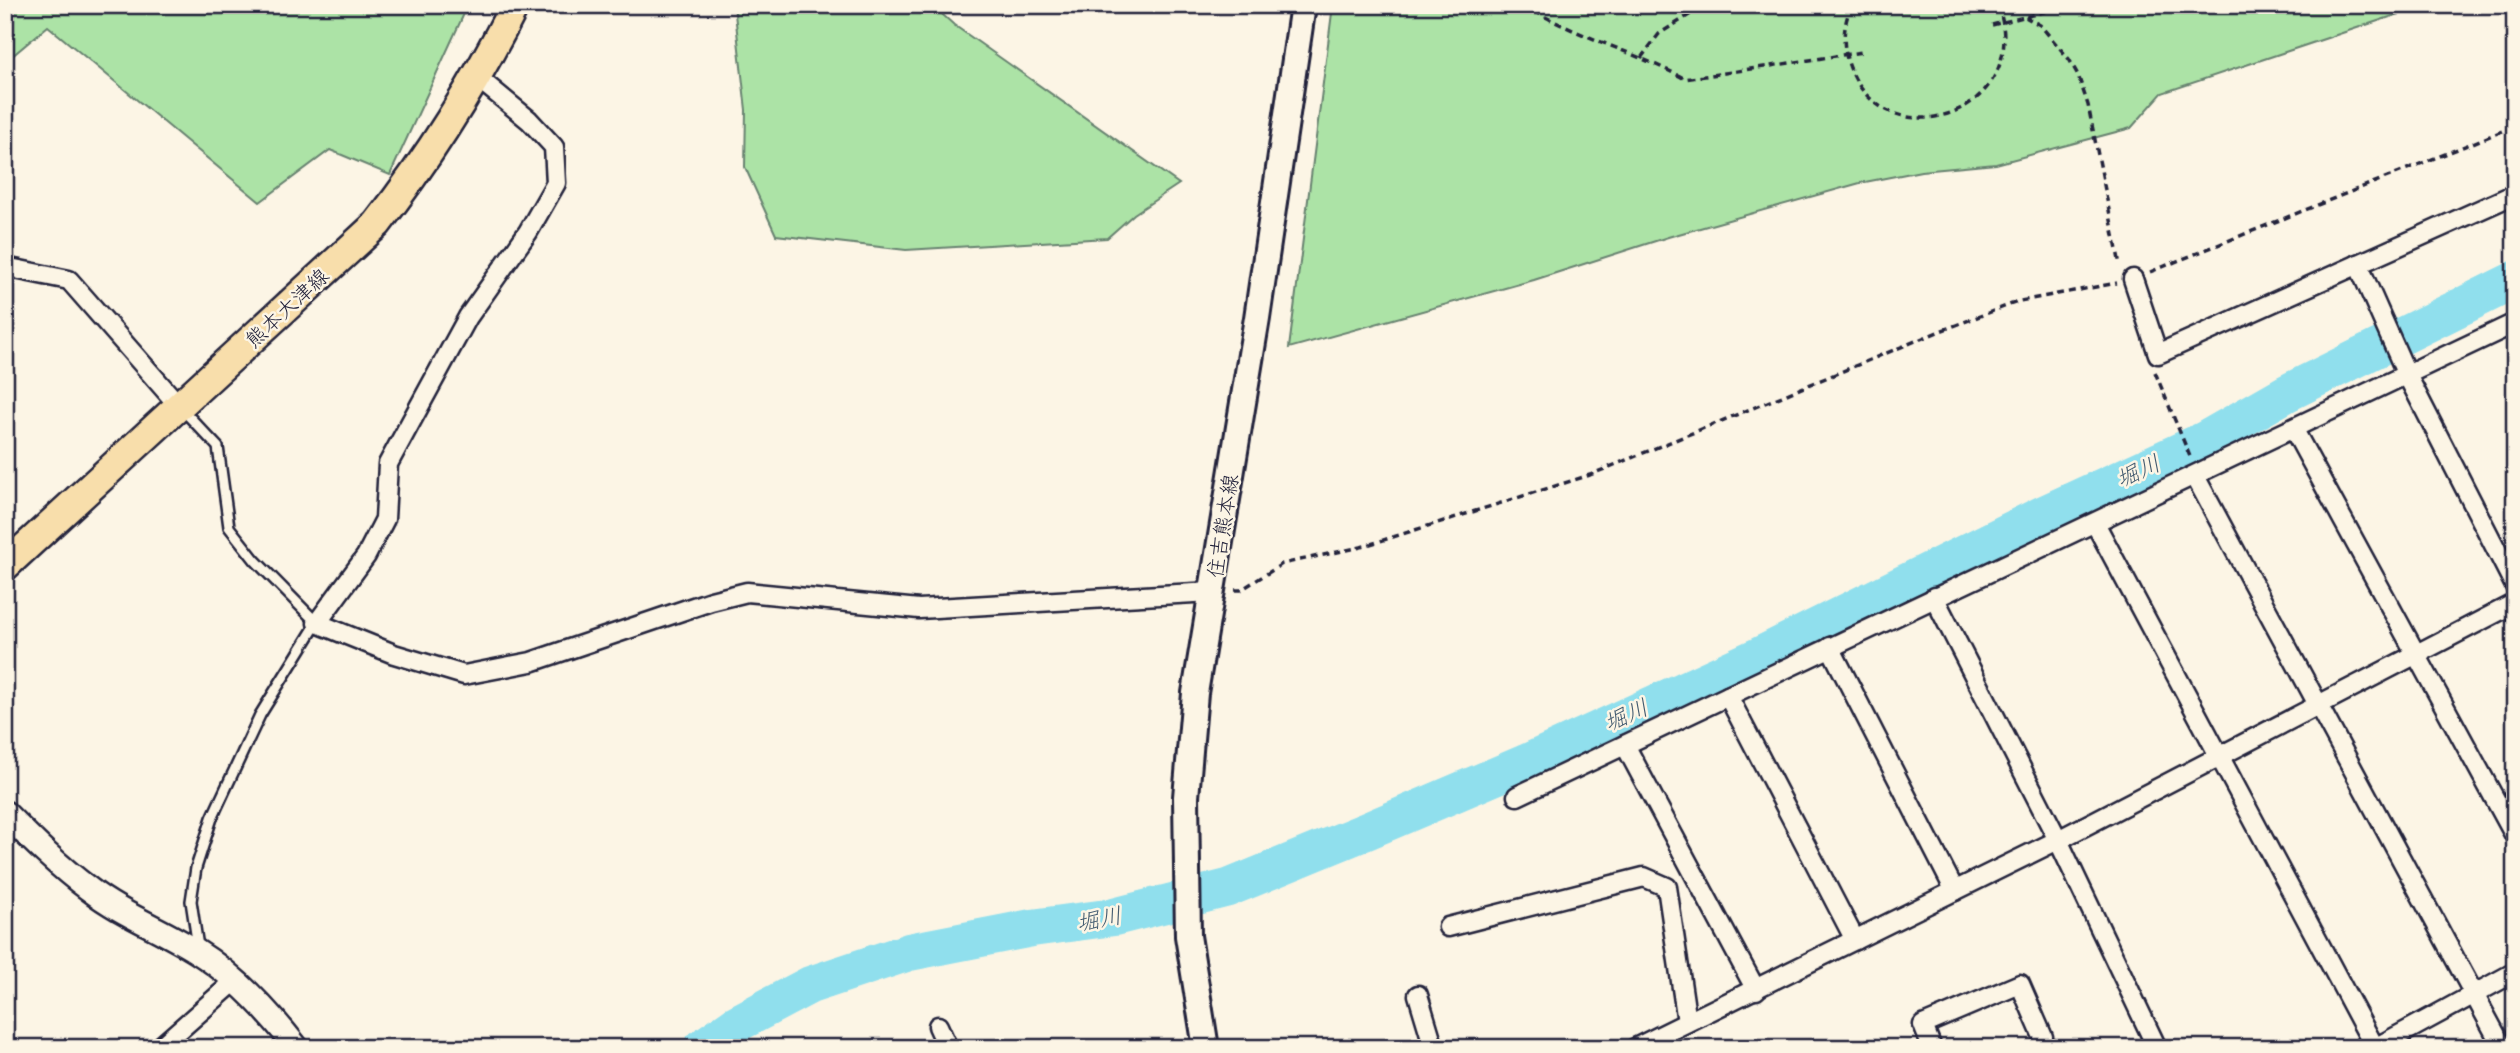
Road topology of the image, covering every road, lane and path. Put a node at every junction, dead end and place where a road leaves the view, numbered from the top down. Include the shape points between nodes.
1 (514, 5) edge
2 (1303, 5) edge
3 (1524, 5) edge
4 (1705, 5) edge
5 (1852, 5) edge
6 (1998, 5) edge
7 (2035, 5) edge
8 (2071, 5) edge
9 (2027, 18) junction
10 (2004, 23) junction
11 (1992, 25) dead end
12 (1862, 52) dead end
13 (1846, 54) junction
14 (1641, 58) junction
15 (478, 78) junction
16 (2515, 126) edge
17 (2515, 194) edge
18 (2358, 264) junction
19 (5, 267) edge
20 (2128, 280) junction
21 (2515, 323) edge
22 (2407, 375) junction
23 (180, 407) junction
24 (2174, 421) dead end
25 (2294, 430) junction
26 (2196, 474) junction
27 (2095, 525) junction
28 (5, 566) edge
29 (2515, 586) edge
30 (1212, 592) junction
31 (1934, 597) junction
32 (2515, 603) edge
33 (317, 623) junction
34 (1830, 646) junction
35 (2416, 654) junction
36 (1728, 696) junction
37 (2318, 705) junction
38 (1625, 745) junction
39 (2217, 757) junction
40 (1517, 796) dead end
41 (5, 813) edge
42 (2515, 836) edge
43 (2058, 840) junction
44 (1955, 891) junction
45 (1448, 927) dead end
46 (1855, 940) junction
47 (198, 952) junction
48 (2515, 972) edge
49 (235, 981) junction
50 (1756, 990) junction
51 (2474, 994) junction
52 (1418, 995) dead end
53 (938, 1026) dead end
54 (1678, 1033) edge
55 (2043, 1037) dead end
56 (159, 1048) edge
57 (297, 1048) edge
58 (948, 1048) edge
59 (1206, 1048) edge
60 (1434, 1048) edge
61 (1635, 1048) edge
62 (1932, 1048) edge
63 (2157, 1048) edge
64 (2375, 1048) edge
65 (2502, 1048) edge

1 - 15 main road, 熊本大津線
2 - 30 main road, 住吉熊本線
3 - 14 path via 1558,26
4 - 14 path via 1659,34
5 - 13 path via 1844,33
6 - 10 path
7 - 9 path
8 - 9 path
9 - 10 path
9 - 20 path via 2040,25 2069,59 2081,83
10 - 11 path
10 - 13 path via 2005,49 1990,86 1959,111 1934,118 1908,117 1883,107 1855,79
12 - 13 path
13 - 14 path via 1685,79
15 - 23 main road, 熊本大津線 via 422,166 377,224
15 - 33 street via 554,147 556,183 468,317 419,405 388,464 385,519 366,556
16 - 20 path
17 - 18 street
18 - 20 street via 2158,354
18 - 22 street
19 - 23 street via 69,280
20 - 30 path via 2020,301 1590,475 1361,547 1282,564 1241,590
21 - 22 street
22 - 25 street
22 - 29 street
23 - 28 main road, 熊本大津線
23 - 33 lane via 218,447 229,527
24 - 26 path
25 - 26 street
25 - 35 street
26 - 27 street
26 - 37 street
27 - 31 street
27 - 39 street
30 - 33 street via 919,609 747,592 531,662 464,675 394,654
30 - 59 main road, 住吉熊本線 via 1195,693 1186,797 1188,936
31 - 34 street
31 - 43 street
32 - 35 street
33 - 47 lane via 260,715 212,818 191,901
34 - 36 street
34 - 44 street
35 - 37 street
35 - 42 street
36 - 38 street
36 - 46 street
37 - 39 street
37 - 51 street
38 - 40 street
38 - 50 street
39 - 43 street
39 - 64 street
41 - 47 street via 91,891
43 - 44 street
43 - 63 street
44 - 46 street
45 - 54 street via 1644,877 1667,887
46 - 50 street
47 - 49 street
48 - 51 street
49 - 56 street
49 - 57 street
50 - 54 street
51 - 64 street
51 - 65 street
52 - 60 street
53 - 58 street
54 - 61 street
55 - 62 street via 2021,984 1923,1025

